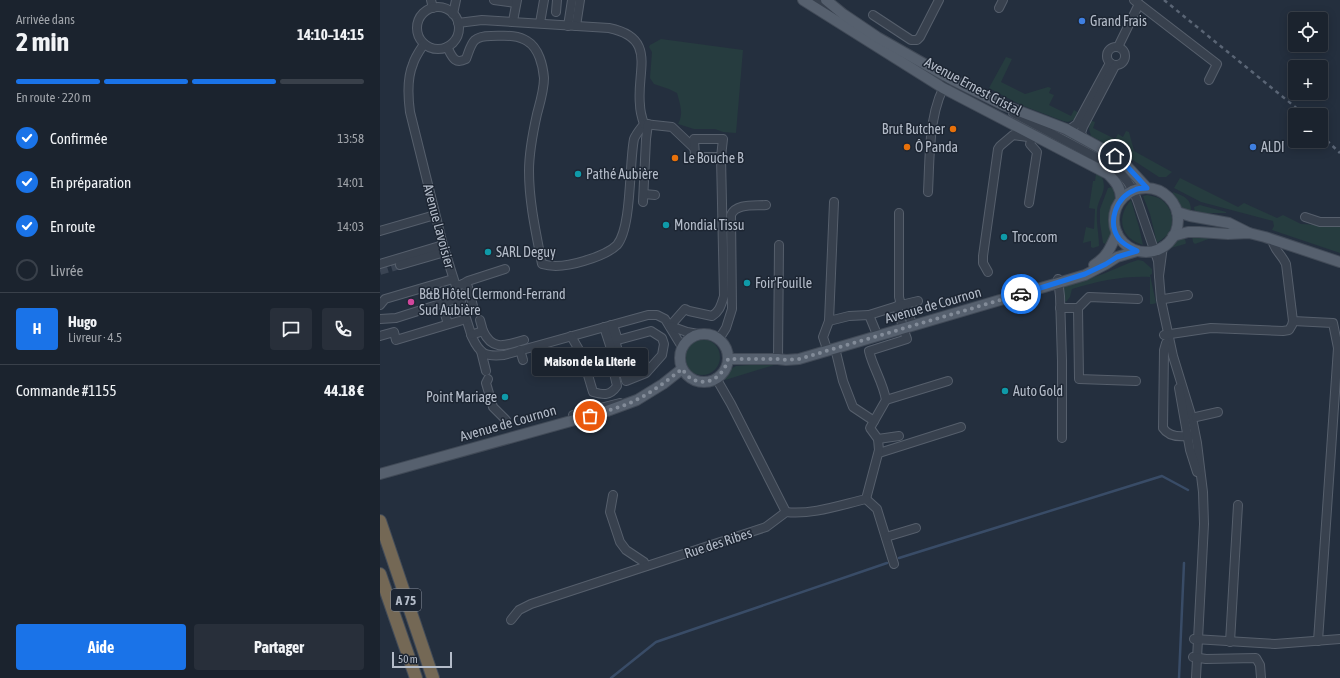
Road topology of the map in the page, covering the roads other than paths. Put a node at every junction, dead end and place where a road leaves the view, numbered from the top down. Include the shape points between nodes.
1 (456, 0) edge
2 (494, 0) edge
3 (544, 0) edge
4 (557, 0) edge
5 (572, 0) edge
6 (580, 0) edge
7 (803, 0) edge
8 (814, 0) edge
9 (826, 0) edge
10 (939, 0) edge
11 (1003, 0) edge
12 (516, 2) edge
13 (432, 4) edge
14 (1139, 4) edge
15 (999, 8) dead end
16 (556, 12) dead end
17 (453, 14) junction
18 (873, 15) dead end
19 (513, 21) junction
20 (458, 23) junction
21 (540, 23) junction
22 (572, 26) junction
23 (424, 44) junction
24 (448, 47) junction
25 (1120, 49) junction
26 (1112, 64) junction
27 (1209, 80) dead end
28 (946, 82) junction
29 (646, 124) junction
30 (1066, 129) junction
31 (1032, 137) junction
32 (1084, 140) junction
33 (693, 147) junction
34 (721, 156) junction
35 (1147, 188) junction
36 (1134, 190) junction
37 (928, 192) dead end
38 (655, 195) dead end
39 (1121, 199) junction
40 (834, 202) dead end
41 (1029, 202) dead end
42 (766, 204) dead end
43 (1177, 212) junction
44 (899, 214) dead end
45 (435, 216) junction
46 (1305, 217) dead end
47 (1340, 222) edge
48 (380, 232) edge
49 (1117, 233) junction
50 (1249, 233) junction
51 (1173, 236) junction
52 (1272, 239) junction
53 (779, 245) dead end
54 (444, 248) junction
55 (1151, 250) junction
56 (1340, 262) edge
57 (380, 264) edge
58 (400, 265) tunnel mouth
59 (506, 269) dead end
60 (988, 272) dead end
61 (1159, 279) junction
62 (1058, 281) junction
63 (457, 283) junction
64 (1188, 295) dead end
65 (460, 298) junction
66 (1138, 299) dead end
67 (1164, 299) junction
68 (918, 301) dead end
69 (380, 305) edge
70 (901, 305) junction
71 (1060, 308) junction
72 (1078, 308) junction
73 (445, 314) dead end
74 (869, 315) junction
75 (465, 316) junction
76 (380, 319) edge
77 (480, 320) dead end
78 (829, 321) junction
79 (1293, 321) junction
80 (448, 324) junction
81 (906, 324) junction
82 (609, 326) junction
83 (670, 326) junction
84 (483, 331) junction
85 (876, 332) junction
86 (471, 334) junction
87 (698, 334) junction
88 (380, 336) edge
89 (571, 336) junction
90 (1167, 337) junction
91 (524, 340) dead end
92 (719, 340) junction
93 (682, 347) junction
94 (830, 347) junction
95 (520, 350) junction
96 (481, 351) junction
97 (728, 359) junction
98 (778, 359) junction
99 (523, 360) dead end
100 (682, 369) junction
101 (716, 378) junction
102 (948, 381) dead end
103 (1136, 381) dead end
104 (886, 400) junction
105 (1218, 412) dead end
106 (1196, 417) junction
107 (506, 420) dead end
108 (872, 425) junction
109 (961, 427) dead end
110 (899, 436) dead end
111 (1062, 438) dead end
112 (878, 439) junction
113 (1189, 439) junction
114 (878, 454) junction
115 (383, 471) edge
116 (613, 495) dead end
117 (866, 499) junction
118 (1238, 505) dead end
119 (786, 512) junction
120 (380, 521) edge
121 (916, 528) dead end
122 (886, 537) junction
123 (894, 564) dead end
124 (646, 566) junction
125 (380, 574) edge
126 (512, 620) dead end
127 (1340, 639) edge
128 (1198, 640) junction
129 (1318, 641) junction
130 (1230, 642) junction
131 (1197, 658) junction
132 (416, 678) edge
133 (433, 678) edge
134 (1192, 678) edge
135 (1196, 678) edge
136 (1200, 678) edge
137 (1261, 678) edge

1 - 17 street
2 - 12 street
3 - 21 street
4 - 16 street
5 - 22 street
6 - 22 street
7 - 28 main road, Avenue Ernest Cristal
8 - 28 street via 866,35
9 - 28 main road, Avenue Ernest Cristal
10 - 18 street via 917,40 912,40
11 - 15 street
12 - 19 street
13 - 17 street
13 - 23 street via 419,18 417,26 418,36
14 - 25 street
14 - 27 street via 1217,64
17 - 20 street
19 - 20 street via 482,20
19 - 21 street
20 - 24 street via 458,34
21 - 22 street
22 - 29 street via 621,30 637,43 642,62 640,105
23 - 24 street via 433,49
23 - 45 street, Avenue Lavoisier via 413,63 409,99
24 - 29 street via 453,58 461,62 466,59 476,38 516,36 527,40 539,57 544,79 528,170 529,191 542,264 549,266 578,262 597,257 616,246 626,222 635,138
25 - 26 street via 1112,48 1108,52 1107,58
25 - 26 street via 1125,55 1124,61 1120,65
26 - 30 street via 1077,124
26 - 32 street via 1083,127 1081,133
28 - 30 main road, Avenue Ernest Cristal
28 - 31 main road, Avenue Ernest Cristal
28 - 36 street via 1112,165
28 - 37 street via 936,105
29 - 33 street via 672,127
29 - 38 street via 643,198
30 - 32 main road, Avenue Ernest Cristal
31 - 39 main road, Avenue Ernest Cristal via 1108,174 1116,182
31 - 41 street via 1030,144 1037,152
31 - 60 street via 1013,135 998,150 983,256 983,263
32 - 35 main road, Avenue Ernest Cristal via 1123,162
33 - 34 street via 695,157
33 - 34 street via 694,139 723,139
34 - 83 street via 724,296 722,304 712,316 685,309
35 - 36 main road
35 - 43 main road via 1165,194
36 - 39 main road
36 - 55 street
39 - 49 main road via 1114,216
40 - 78 street
42 - 92 street via 738,208 733,210 731,215 732,309
43 - 50 main road via 1229,223
43 - 51 main road via 1177,228
44 - 70 street
45 - 48 street
45 - 54 street, Avenue Lavoisier
46 - 47 street via 1320,222
49 - 55 main road via 1123,243
49 - 62 main road, Avenue de Cournon via 1102,260 1084,272
50 - 51 main road via 1188,232
50 - 52 main road
51 - 55 main road
52 - 56 main road
52 - 79 street via 1273,247 1286,264
53 - 98 street
54 - 57 street
54 - 58 street
54 - 63 street, Avenue Lavoisier
55 - 61 street
55 - 61 street
55 - 62 main road, Avenue de Cournon via 1117,257 1085,274
59 - 63 street
61 - 67 street
61 - 90 street via 1157,297
62 - 71 street
62 - 81 main road, Avenue de Cournon
63 - 65 street, Avenue Lavoisier
63 - 69 street via 385,299
63 - 75 street via 468,287 473,306
64 - 67 street
65 - 75 street, Avenue Lavoisier
65 - 76 street via 396,318
66 - 72 street via 1089,297
67 - 90 street
68 - 70 street
70 - 74 street
70 - 81 street
71 - 72 street
71 - 111 street
72 - 103 street via 1079,379
73 - 80 street
74 - 78 street
74 - 85 street
75 - 80 street
75 - 86 street, Avenue Lavoisier
77 - 84 street
78 - 94 street via 823,337
79 - 90 street via 1290,330 1283,331 1211,328
79 - 129 street via 1333,323 1338,348
80 - 88 street via 396,340 394,332
81 - 85 main road, Avenue de Cournon
81 - 94 main road, Avenue de Cournon
81 - 104 street via 907,339 868,351
82 - 82 street via 626,381 646,373 662,355 662,338 651,331 618,340
82 - 83 street via 648,315 657,315
82 - 89 street
82 - 89 street via 617,386 613,392 602,395 593,392 582,355
83 - 87 street
83 - 93 street
84 - 86 street
84 - 91 street via 489,342 498,346
85 - 94 main road, Avenue de Cournon
86 - 96 street, Avenue Lavoisier
87 - 92 main road via 709,334
87 - 93 main road
89 - 95 street
90 - 106 street
90 - 113 street
90 - 113 street via 1164,350 1163,428 1166,432
90 - 128 street via 1192,418 1202,479 1204,524
92 - 97 main road via 726,348
93 - 100 main road
94 - 98 main road, Avenue de Cournon
94 - 108 street via 853,407
95 - 96 street via 493,356
95 - 99 street
96 - 107 street, Avenue Lavoisier via 493,407
97 - 98 main road, Avenue de Cournon
97 - 101 main road via 726,367
100 - 101 main road via 697,381
100 - 115 main road, Avenue de Cournon via 637,400 607,411
101 - 119 street
102 - 104 street
104 - 108 street
105 - 106 street
106 - 128 street via 1208,498 1207,544
108 - 112 street
109 - 114 street
110 - 112 street
112 - 114 street
113 - 128 street via 1197,472 1200,506
114 - 117 street
116 - 124 street via 610,512 620,542
117 - 119 street via 813,511
117 - 122 street via 877,510
118 - 130 street
119 - 124 street, Rue des Ribes via 766,527
120 - 133 highway, A 75
121 - 122 street
122 - 123 street
124 - 126 street, Rue des Ribes via 531,604 519,610
125 - 132 highway, A 75
127 - 129 street
128 - 130 street
128 - 131 street
129 - 130 street via 1275,644
131 - 134 street
131 - 135 street
131 - 136 street
131 - 137 street via 1256,658 1260,665

